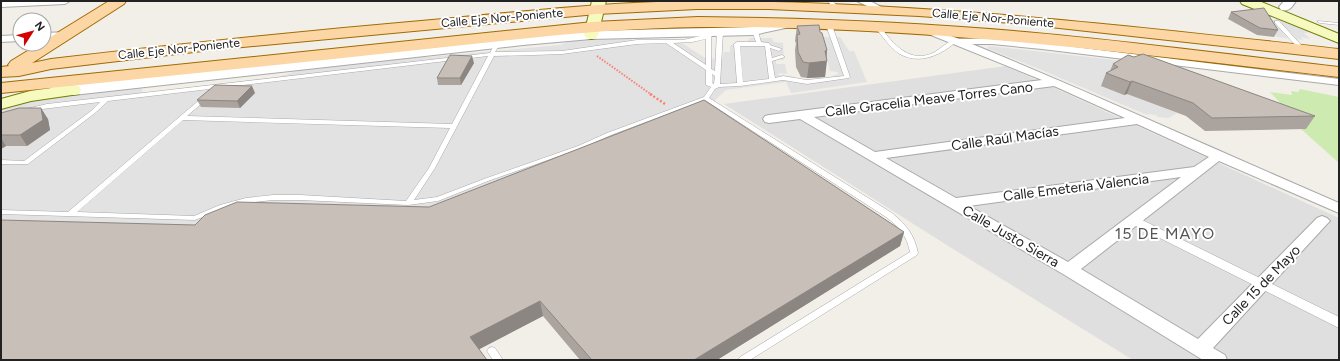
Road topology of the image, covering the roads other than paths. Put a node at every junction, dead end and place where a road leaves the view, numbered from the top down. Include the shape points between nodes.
1 (4, 1) edge
2 (65, 1) edge
3 (120, 1) edge
4 (617, 1) edge
5 (862, 1) edge
6 (1247, 1) edge
7 (1269, 1) edge
8 (694, 3) edge
9 (771, 3) edge
10 (1, 4) edge
11 (833, 4) edge
12 (1288, 4) edge
13 (598, 5) edge
14 (658, 6) junction
15 (880, 10) junction
16 (1277, 22) dead end
17 (1320, 22) junction
18 (790, 23) junction
19 (1339, 24) edge
20 (829, 25) junction
21 (878, 27) junction
22 (925, 29) junction
23 (1339, 29) edge
24 (755, 30) junction
25 (592, 31) junction
26 (713, 33) junction
27 (12, 38) edge
28 (1, 39) edge
29 (666, 40) junction
30 (954, 40) junction
31 (1339, 40) edge
32 (759, 44) junction
33 (52, 45) edge
34 (768, 46) junction
35 (494, 49) junction
36 (779, 49) dead end
37 (1302, 49) junction
38 (52, 50) edge
39 (1321, 51) junction
40 (43, 52) edge
41 (1339, 54) edge
42 (782, 57) dead end
43 (769, 60) junction
44 (710, 71) junction
45 (1, 72) edge
46 (1339, 72) edge
47 (19, 73) junction
48 (718, 76) junction
49 (772, 80) junction
50 (1056, 82) junction
51 (1339, 82) edge
52 (218, 83) junction
53 (740, 83) junction
54 (1, 84) edge
55 (713, 86) junction
56 (1, 88) edge
57 (73, 90) junction
58 (706, 98) junction
59 (106, 99) junction
60 (1, 104) edge
61 (24, 112) edge
62 (802, 115) junction
63 (182, 118) junction
64 (769, 119) dead end
65 (1138, 120) junction
66 (454, 126) junction
67 (872, 156) junction
68 (1218, 156) junction
69 (1, 162) edge
70 (1198, 172) junction
71 (408, 203) junction
72 (954, 203) junction
73 (1339, 208) edge
74 (1, 212) edge
75 (70, 214) junction
76 (1134, 220) junction
77 (1322, 221) dead end
78 (1069, 270) junction
79 (1262, 284) junction
80 (1339, 323) edge
81 (1200, 349) junction
82 (492, 351) dead end
83 (498, 360) edge
84 (743, 360) edge
85 (1218, 360) edge

1 - 10 street
2 - 10 street
3 - 33 main road
4 - 14 main road
5 - 15 street
6 - 31 main road
7 - 12 main road
8 - 9 main road, Calle Eje Nor-Poniente
8 - 14 main road, Calle Eje Nor-Poniente
9 - 11 main road, Calle Eje Nor-Poniente
11 - 15 main road, Calle Eje Nor-Poniente
12 - 17 main road
13 - 14 main road, Calle Eje Nor-Poniente
13 - 25 main road
13 - 38 main road, Calle Eje Nor-Poniente via 219,45
15 - 37 main road, Calle Eje Nor-Poniente via 1023,19
16 - 37 lane
17 - 19 lane
17 - 23 main road
18 - 20 main road, Calle Eje Nor-Poniente
18 - 24 street
18 - 25 main road, Calle Eje Nor-Poniente via 698,22
20 - 21 main road, Calle Eje Nor-Poniente
20 - 49 lane via 847,77 808,82 783,78
21 - 22 main road, Calle Eje Nor-Poniente
21 - 30 lane via 894,48 917,57 931,55
22 - 30 street
22 - 46 main road, Calle Eje Nor-Poniente via 1024,37
24 - 26 street
24 - 32 lane
25 - 26 street
25 - 35 street
25 - 47 main road, Calle Eje Nor-Poniente
26 - 29 lane via 701,39
26 - 44 lane
26 - 48 lane
27 - 28 street
29 - 35 lane via 513,55
29 - 44 lane
30 - 50 street
30 - 51 street via 1042,46
31 - 39 main road
32 - 34 lane
32 - 53 lane via 737,44
34 - 36 lane
34 - 43 lane
35 - 52 street
35 - 66 lane
37 - 39 main road, Calle Eje Nor-Poniente
39 - 41 main road, Calle Eje Nor-Poniente
40 - 47 main road, Calle Eje Nor-Poniente
42 - 43 lane
43 - 49 lane
44 - 48 lane
44 - 55 lane
45 - 47 main road, Calle Eje Nor-Poniente
47 - 54 main road
47 - 56 main road, Calle Eje Nor-Poniente
47 - 57 street via 50,90
48 - 55 lane
49 - 53 lane
50 - 62 street, Calle Gracelia Meave Torres Cano
50 - 65 street
52 - 57 street
52 - 59 lane
52 - 63 lane
53 - 55 lane
55 - 58 lane
57 - 60 main road via 30,96
58 - 71 lane via 438,199
58 - 84 lane via 904,226 914,253
59 - 61 lane via 47,106
59 - 69 lane via 93,112 26,163
62 - 64 street, Calle Gracelia Meave Torres Cano
62 - 67 street, Calle Justo Sierra
63 - 66 lane
63 - 75 lane
65 - 67 street, Calle Raúl Macías
65 - 68 street
66 - 71 lane via 432,168
67 - 72 street, Calle Justo Sierra
68 - 70 street
68 - 73 street
70 - 72 street, Calle Emeteria Valencia
70 - 76 street
71 - 75 lane via 262,198 210,209 195,218
72 - 78 street, Calle Justo Sierra
74 - 75 lane
76 - 78 street
76 - 79 street
77 - 79 street, Calle 15 de Mayo
78 - 81 street, Calle Justo Sierra
79 - 80 street
79 - 81 street, Calle 15 de Mayo
81 - 85 street, Calle Justo Sierra
82 - 83 lane

